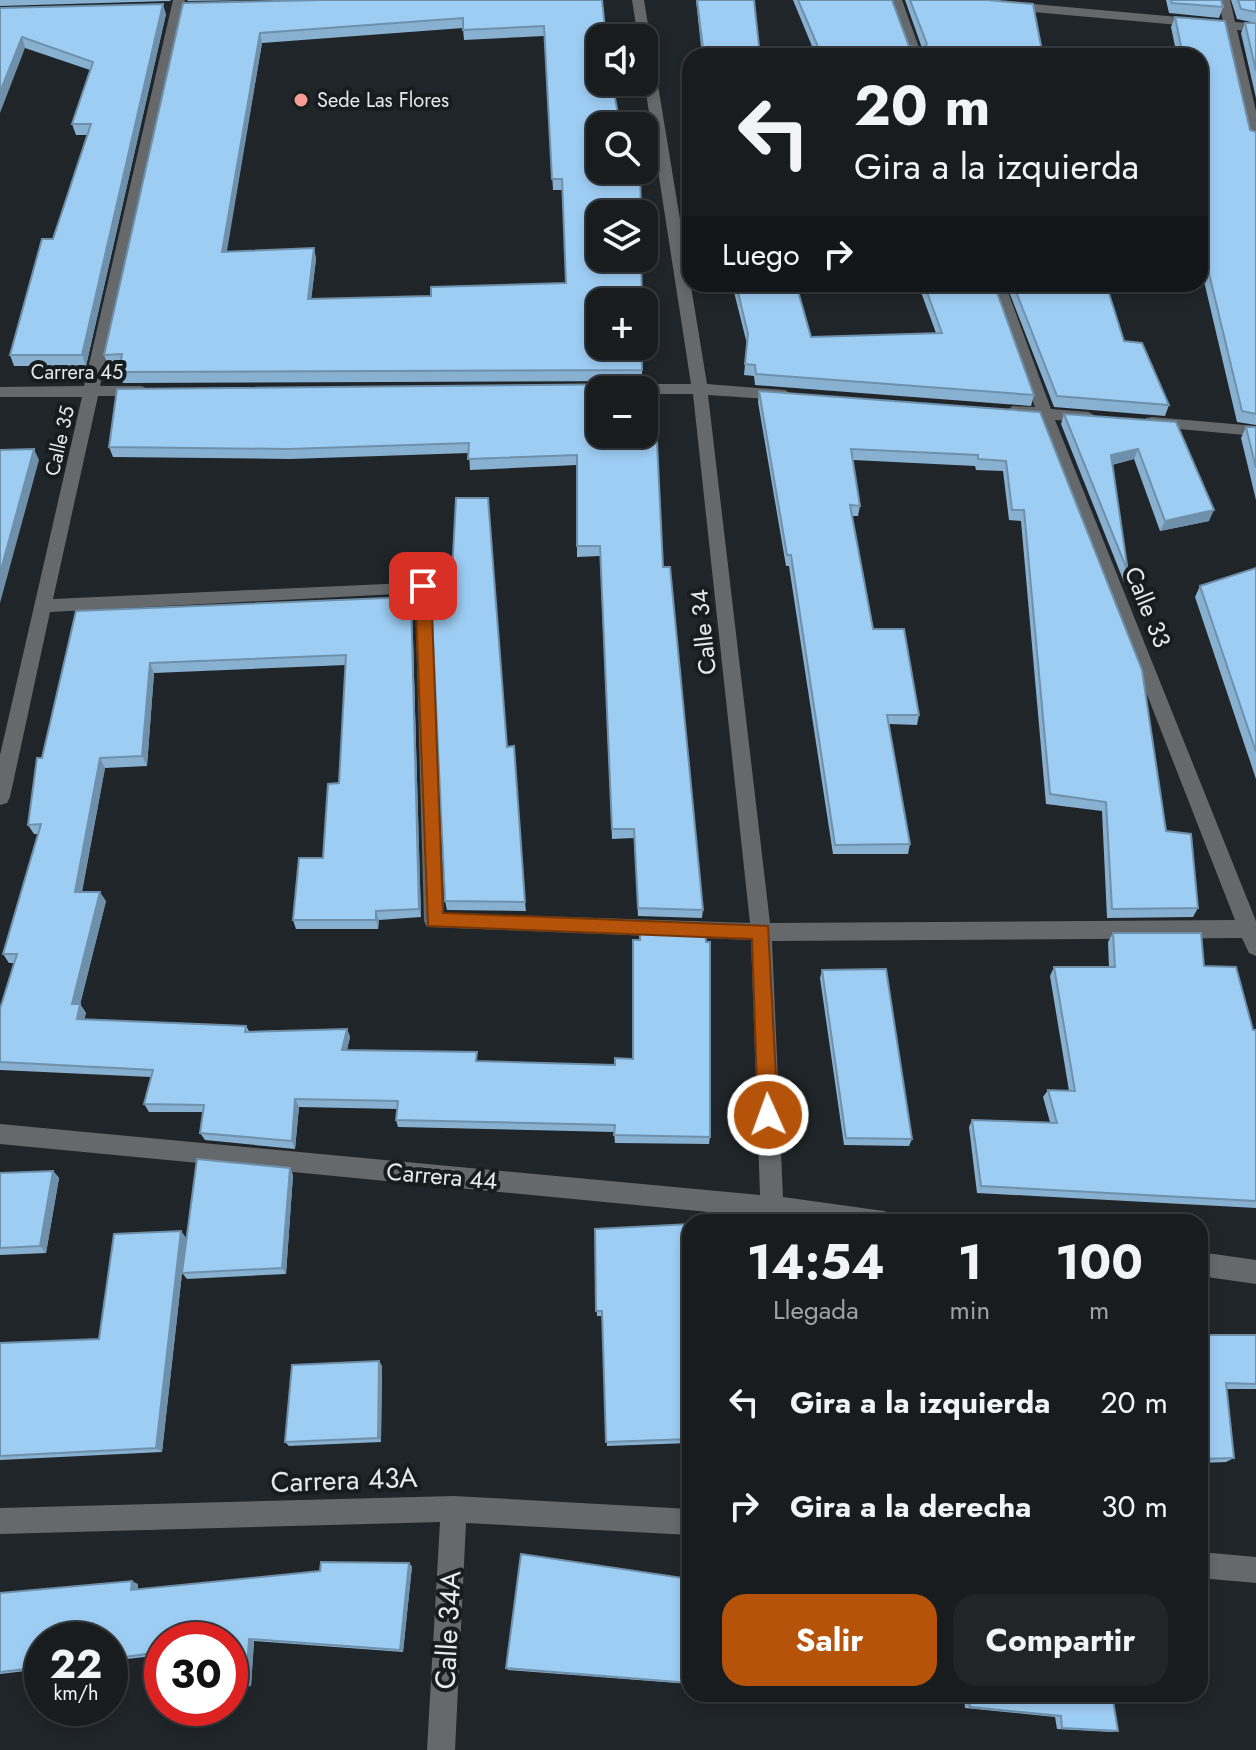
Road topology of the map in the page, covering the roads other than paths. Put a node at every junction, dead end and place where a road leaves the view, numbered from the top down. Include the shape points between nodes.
1 (638, 0) edge
2 (896, 0) edge
3 (1224, 0) edge
4 (993, 4) edge
5 (179, 5) edge
6 (642, 24) edge
7 (1231, 27) junction
8 (1256, 28) edge
9 (913, 48) edge
10 (653, 96) edge
11 (1256, 140) edge
12 (682, 276) edge
13 (684, 292) edge
14 (1001, 292) edge
15 (658, 389) edge
16 (700, 389) junction
17 (91, 391) junction
18 (154, 391) edge
19 (0, 392) edge
20 (810, 397) edge
21 (998, 410) edge
22 (1045, 414) junction
23 (1105, 419) edge
24 (1135, 421) edge
25 (1256, 431) edge
26 (43, 606) junction
27 (0, 797) edge
28 (761, 932) junction
29 (1253, 938) edge
30 (0, 1134) edge
31 (772, 1214) edge
32 (1208, 1265) edge
33 (1256, 1272) edge
34 (454, 1509) junction
35 (0, 1521) edge
36 (682, 1522) edge
37 (1208, 1566) edge
38 (1256, 1570) edge
39 (441, 1750) edge

1 - 6 street, Calle 34
2 - 9 street
3 - 7 street
4 - 7 street
5 - 17 street, Calle 35
7 - 8 street
7 - 11 street
10 - 12 street, Calle 34
13 - 16 street, Calle 34
14 - 22 street, Calle 33
15 - 16 street
16 - 20 street
16 - 28 street, Calle 34
17 - 18 street, Carrera 45
17 - 19 street, Carrera 45
17 - 26 street, Calle 35
21 - 22 street
22 - 23 street
22 - 29 street, Calle 33
24 - 25 street
26 - 27 street, Calle 35
26 - 28 street via 423,586 434,921
28 - 29 street
28 - 31 street, Calle 34
30 - 31 street, Carrera 44
32 - 33 street
34 - 35 street, Carrera 43A
34 - 36 street, Carrera 43A
34 - 39 street, Calle 34A
37 - 38 street

